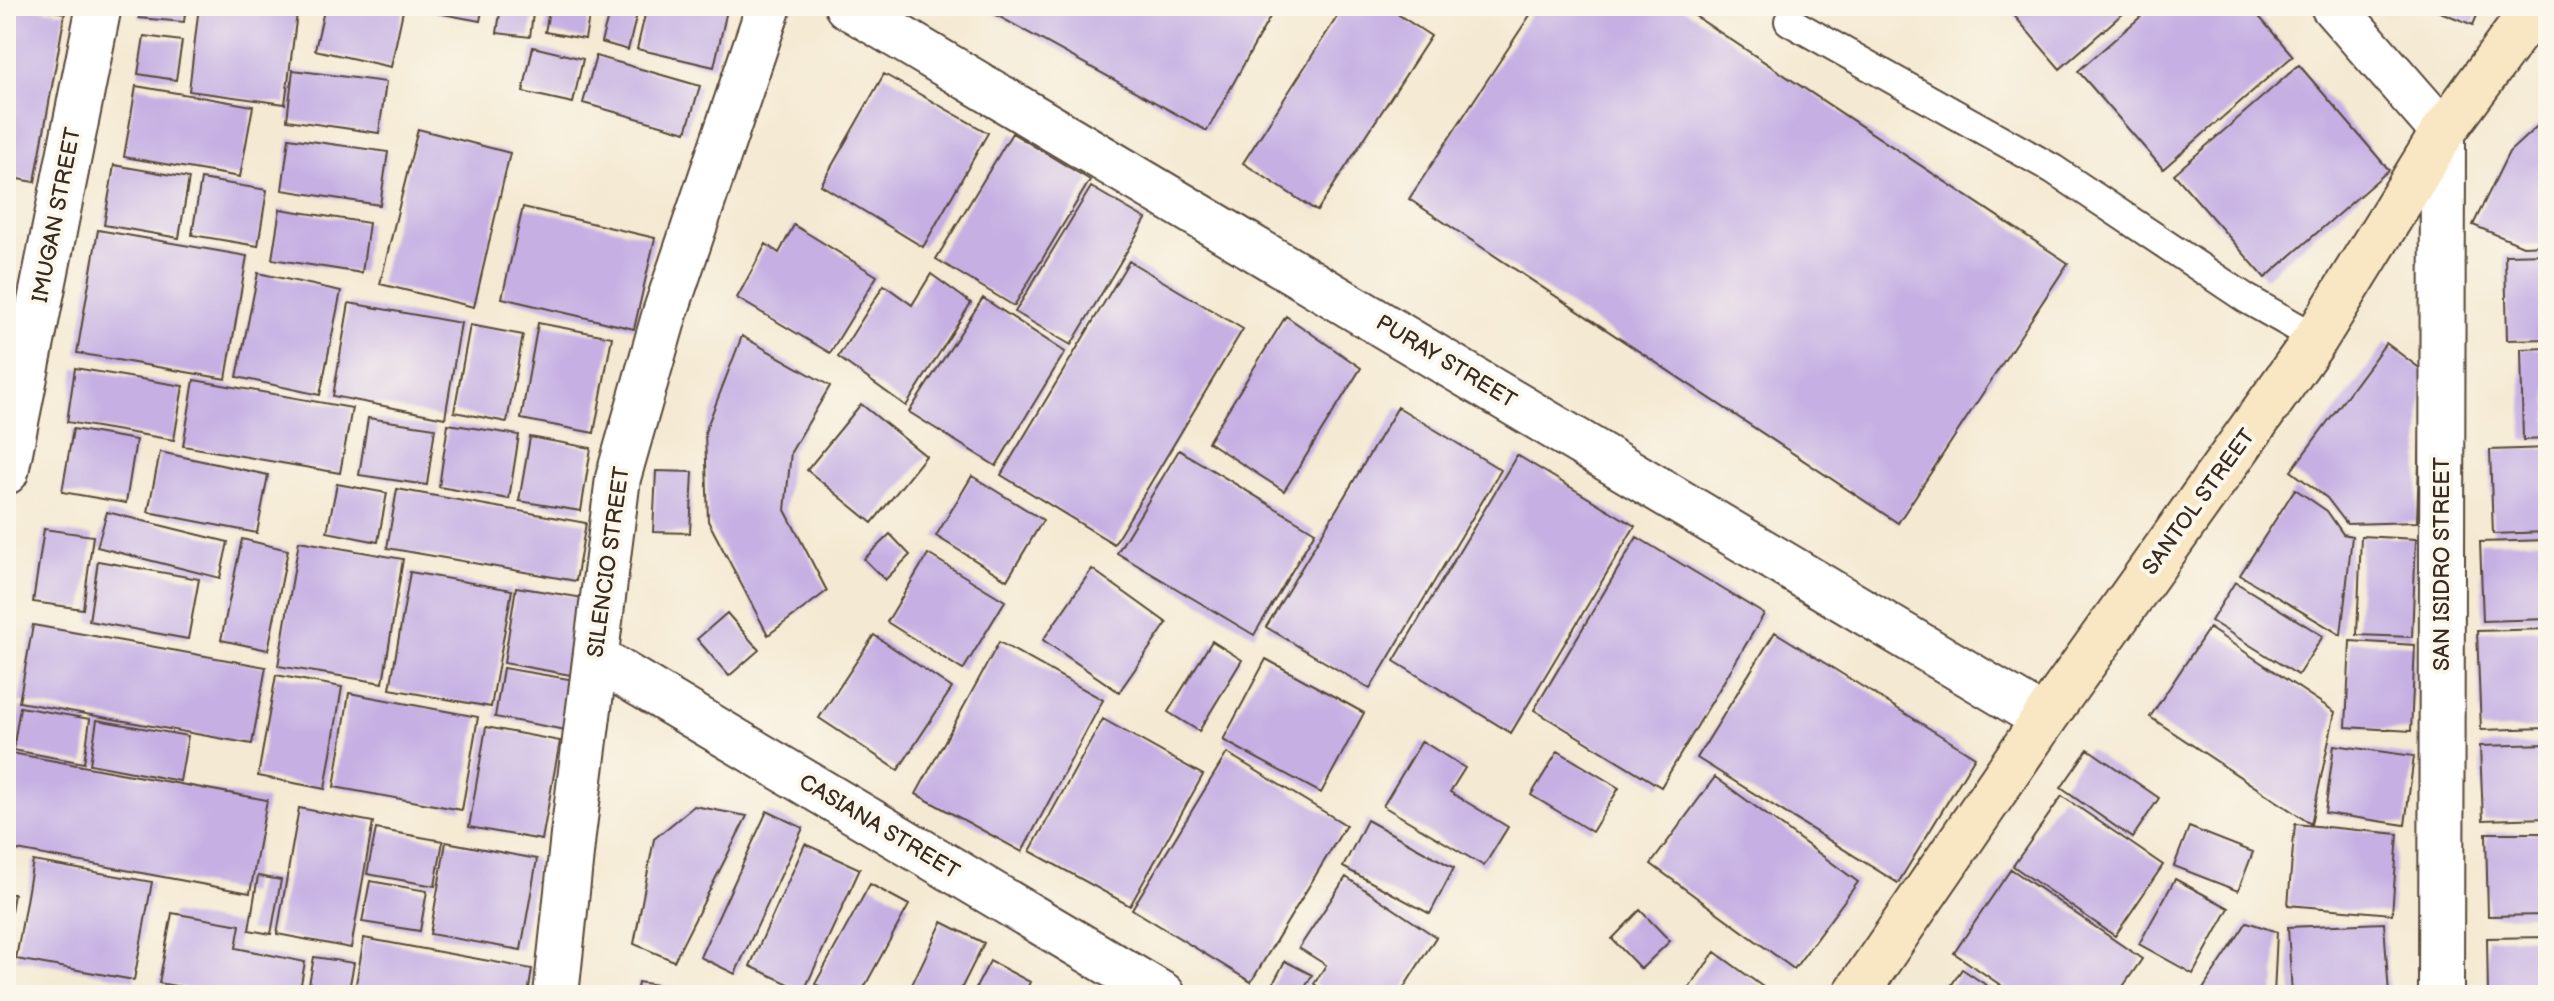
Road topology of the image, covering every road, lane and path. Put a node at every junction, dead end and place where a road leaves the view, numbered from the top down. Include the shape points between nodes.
1 (99, 6) edge
2 (769, 6) edge
3 (847, 6) edge
4 (2333, 6) edge
5 (2536, 6) edge
6 (1789, 21) dead end
7 (2443, 132) junction
8 (2316, 338) junction
9 (6, 472) edge
10 (596, 658) junction
11 (2044, 719) junction
12 (556, 995) edge
13 (1163, 995) edge
14 (1855, 995) edge
15 (2441, 995) edge

1 - 9 street, IMUGAN STREET
2 - 10 street, SILENCIO STREET via 665,313 618,478
3 - 11 street, PURAY STREET
4 - 7 street
5 - 7 street, SANTOL STREET
6 - 8 lane via 2053,169 2247,299
7 - 8 street, SANTOL STREET
7 - 15 street, SAN ISIDRO STREET
8 - 11 street, SANTOL STREET
10 - 12 street, SILENCIO STREET
10 - 13 street, CASIANA STREET
11 - 14 street, SANTOL STREET

